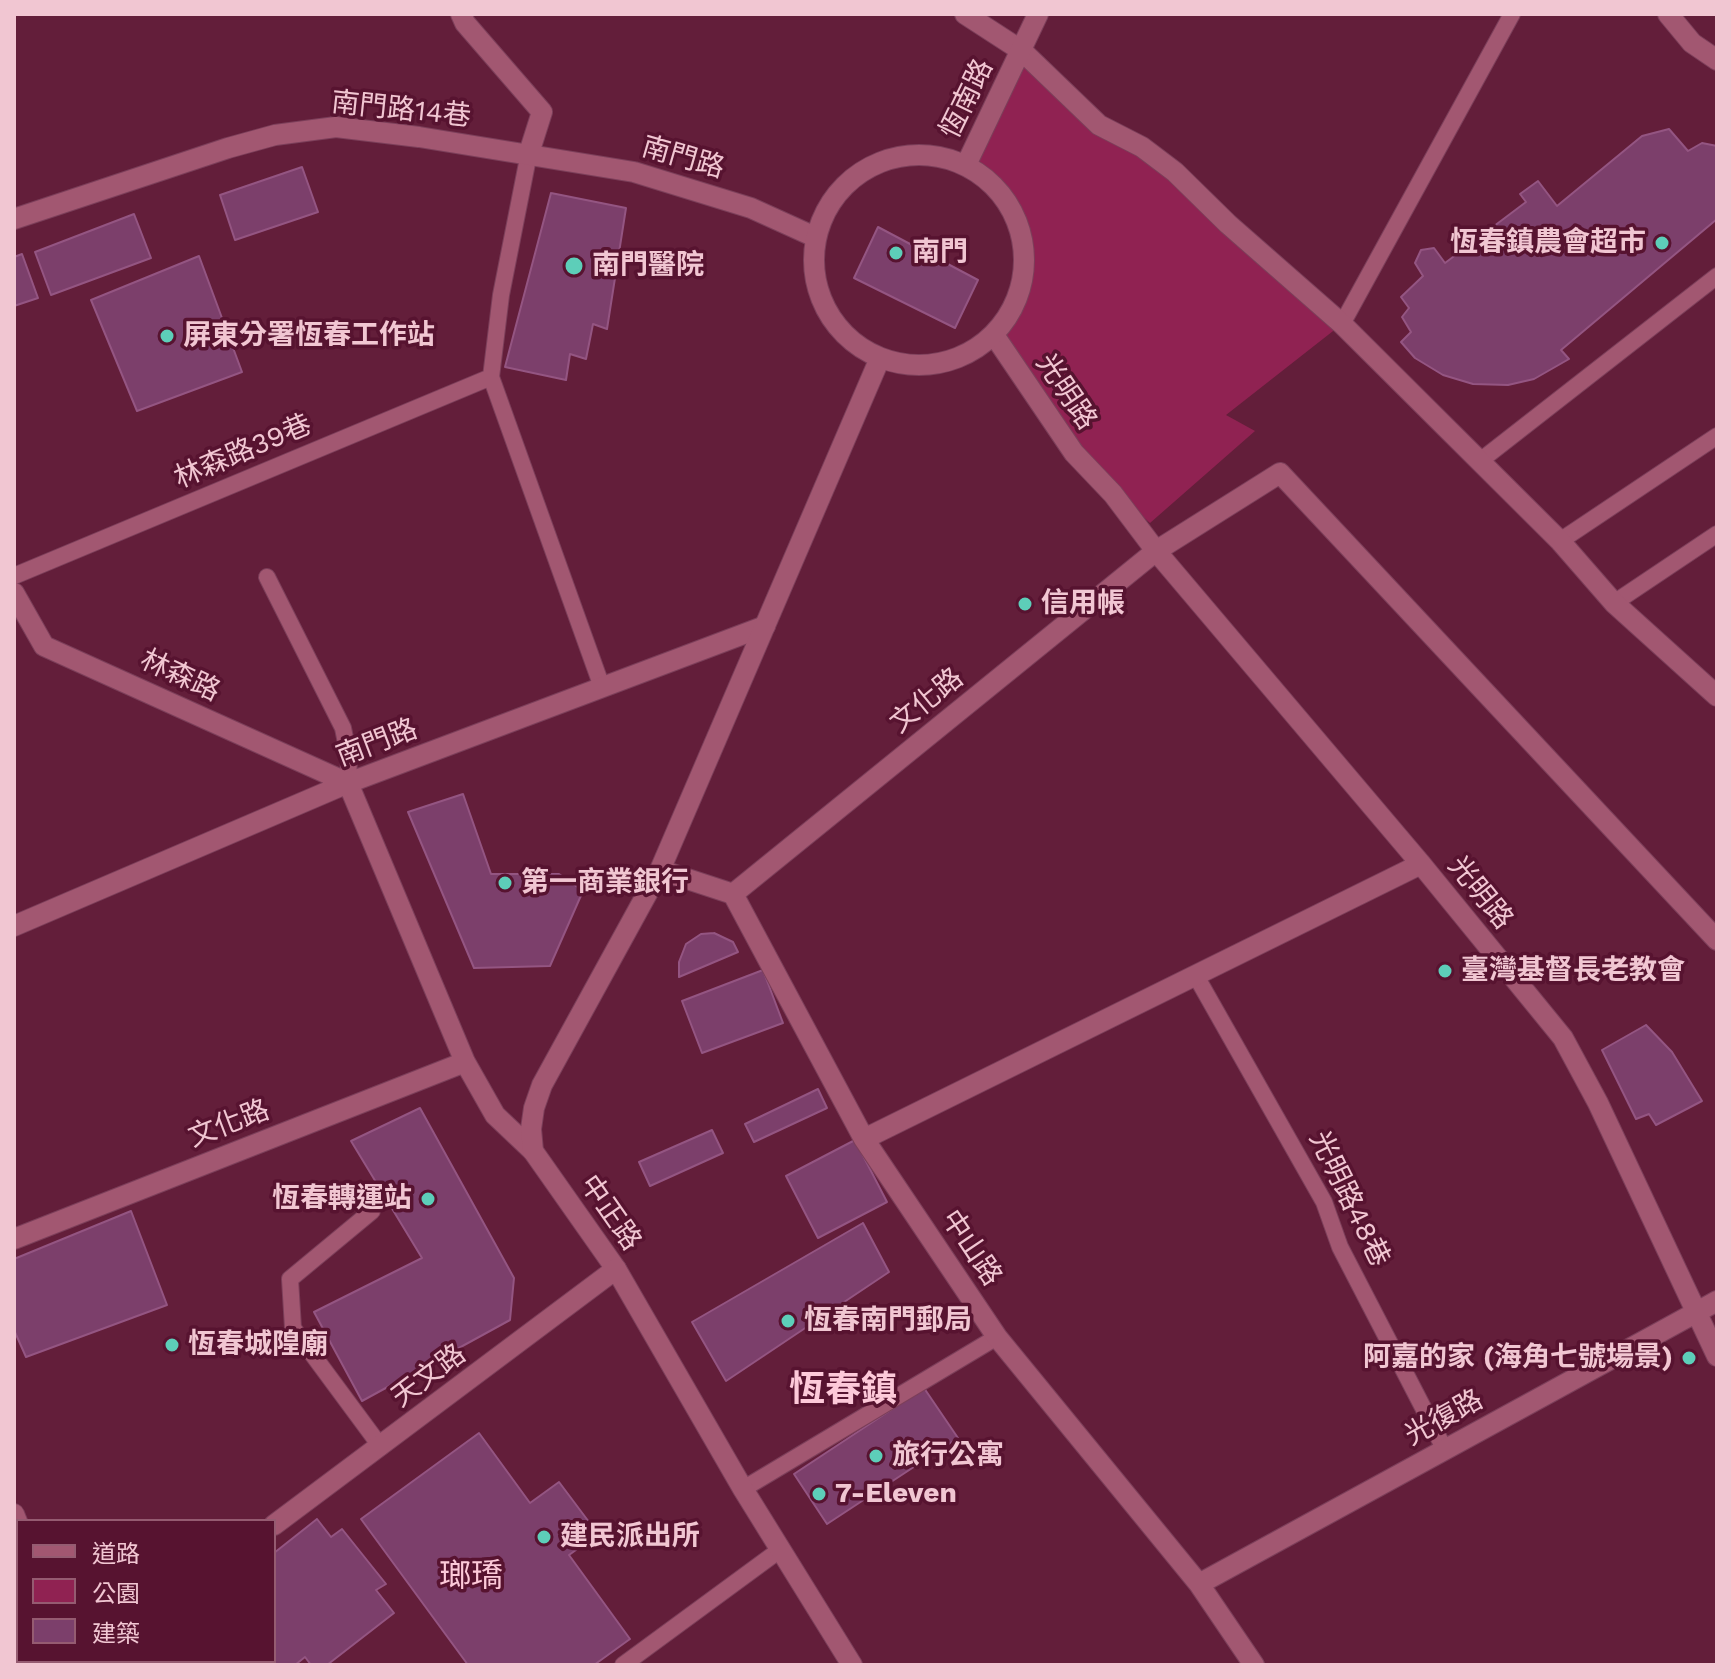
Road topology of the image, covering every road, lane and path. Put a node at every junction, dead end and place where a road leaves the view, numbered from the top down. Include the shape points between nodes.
1 (461, 14) edge
2 (965, 14) edge
3 (1038, 14) edge
4 (1512, 14) edge
5 (1668, 14) edge
6 (1022, 51) junction
7 (1717, 60) edge
8 (529, 153) junction
9 (966, 165) junction
10 (14, 219) edge
11 (815, 237) junction
12 (1717, 276) edge
13 (1342, 324) junction
14 (994, 335) junction
15 (880, 358) junction
16 (491, 377) junction
17 (1717, 436) edge
18 (1480, 461) junction
19 (1717, 534) edge
20 (1560, 541) junction
21 (1156, 551) junction
22 (14, 576) edge
23 (267, 577) dead end
24 (14, 593) edge
25 (1614, 603) junction
26 (765, 626) junction
27 (602, 687) junction
28 (1717, 696) edge
29 (348, 783) junction
30 (1421, 864) junction
31 (660, 870) junction
32 (733, 894) junction
33 (14, 926) edge
34 (1717, 940) edge
35 (1196, 976) junction
36 (465, 1062) junction
37 (864, 1139) junction
38 (533, 1151) junction
39 (372, 1211) dead end
40 (14, 1239) edge
41 (616, 1269) junction
42 (1717, 1301) edge
43 (1696, 1312) junction
44 (997, 1337) junction
45 (1717, 1356) edge
46 (381, 1447) junction
47 (1445, 1450) junction
48 (743, 1489) junction
49 (276, 1524) edge
50 (781, 1549) junction
51 (1199, 1584) junction
52 (623, 1665) edge
53 (852, 1665) edge
54 (1254, 1665) edge

1 - 8 street via 542,112
2 - 6 street
3 - 6 street, 恆南路
4 - 13 lane
5 - 7 street via 1692,43
6 - 9 street, 恆南路
6 - 13 street via 1099,125 1175,172
8 - 10 street, 南門路14巷 via 336,127 228,148
8 - 11 street, 南門路 via 634,172 751,208
8 - 16 lane
9 - 11 street via 920,154 873,164 836,194
9 - 14 street via 994,184 1014,211 1024,243 1024,277 1014,308
11 - 15 street via 814,274 826,309 849,337
12 - 18 lane
13 - 18 street
14 - 15 street via 975,350 928,365
14 - 21 street, 光明路 via 1074,453
15 - 26 street
16 - 22 lane, 林森路39巷
16 - 27 lane
17 - 20 lane
18 - 20 street
19 - 25 lane
20 - 25 street
21 - 30 street, 光明路
21 - 32 street, 文化路
21 - 34 street via 1280,473
23 - 29 lane via 343,728
24 - 29 street, 林森路 via 44,646
25 - 28 street
26 - 27 street, 南門路
26 - 31 street
27 - 29 street, 南門路
29 - 33 street, 南門路
29 - 36 street, 中正路
30 - 35 street
30 - 43 street, 光明路 via 1563,1038
31 - 32 street
31 - 38 street via 542,1085 531,1129
32 - 37 street, 中山路
35 - 37 street
35 - 47 lane, 光明路48巷 via 1324,1202 1340,1247
36 - 38 street, 中正路 via 495,1115
36 - 40 street, 文化路
37 - 44 street, 中山路
38 - 41 street, 中正路
39 - 46 lane via 290,1279 293,1328
41 - 46 street, 天文路
41 - 48 street, 中正路
42 - 43 street, 光復路
43 - 45 street, 光明路
43 - 47 street, 光復路
44 - 48 lane
44 - 51 street, 中山路
46 - 49 street, 天文路
47 - 51 street, 光復路
48 - 50 street, 中正路
50 - 52 lane
50 - 53 street, 中正路
51 - 54 street, 中山路

